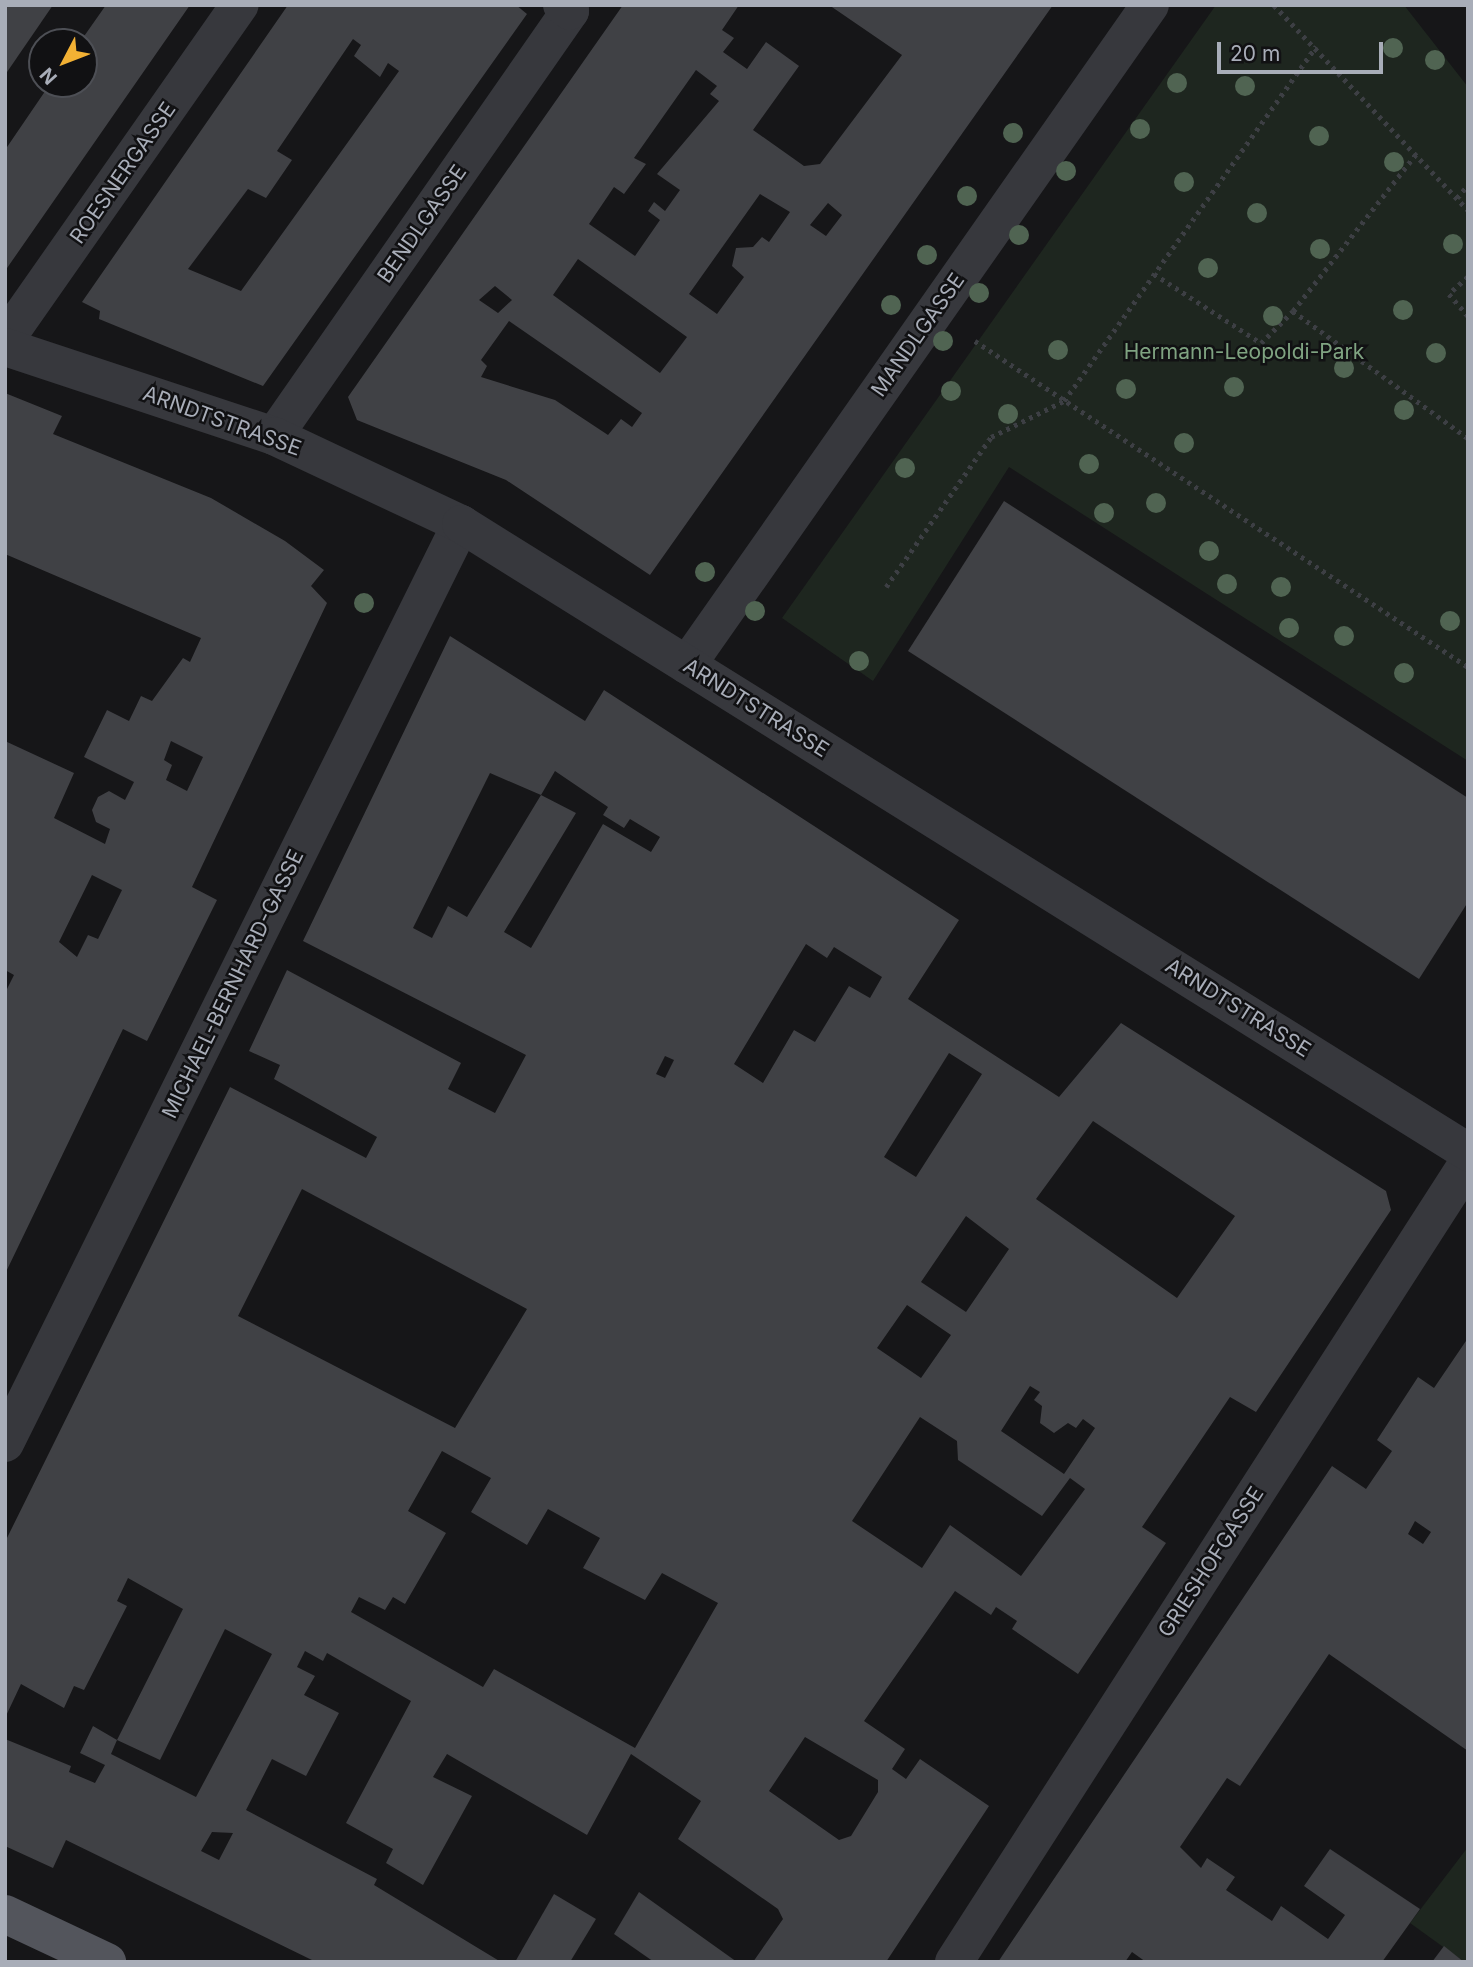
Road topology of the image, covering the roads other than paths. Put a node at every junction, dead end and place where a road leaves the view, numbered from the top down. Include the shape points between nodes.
1 (240, 5) edge
2 (1150, 5) edge
3 (566, 8) edge
4 (5, 340) edge
5 (5, 347) edge
6 (274, 436) junction
7 (461, 524) junction
8 (687, 665) junction
9 (1468, 1152) edge
10 (1468, 1163) edge
11 (5, 1443) edge
12 (5, 1914) edge
13 (107, 1962) edge
14 (954, 1962) edge

1 - 4 street, ROESNERGASSE
2 - 8 street, MANDLGASSE
3 - 6 street, BENDLGASSE
5 - 6 street, ARNDTSTRASSE
6 - 7 street, ARNDTSTRASSE
7 - 8 street, ARNDTSTRASSE
7 - 11 street, MICHAEL-BERNHARD-GASSE
8 - 9 street, ARNDTSTRASSE
10 - 14 street, GRIESHOFGASSE
12 - 13 main road

